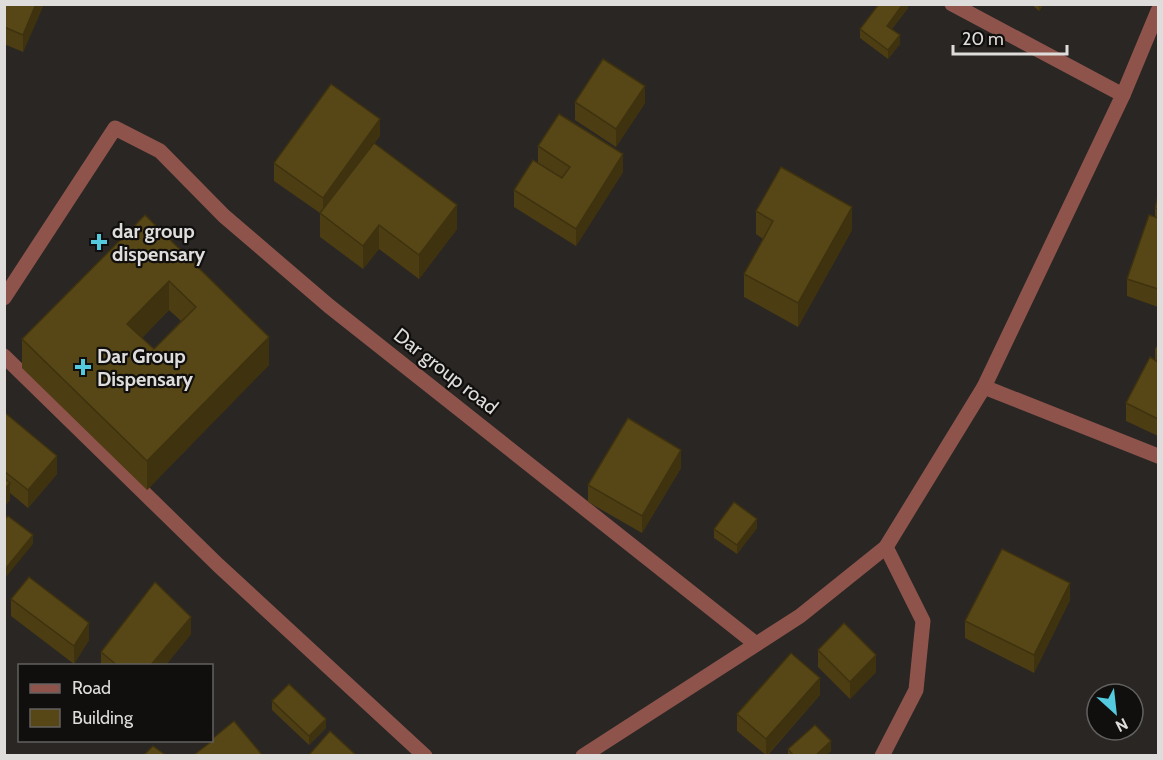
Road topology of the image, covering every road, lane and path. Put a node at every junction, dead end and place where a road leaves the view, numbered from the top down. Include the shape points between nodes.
1 (952, 4) edge
2 (1158, 11) edge
3 (1122, 95) junction
4 (4, 298) edge
5 (4, 356) edge
6 (984, 387) junction
7 (1158, 456) edge
8 (886, 547) junction
9 (756, 644) junction
10 (425, 756) edge
11 (583, 756) edge
12 (882, 756) edge

1 - 3 street
2 - 3 street
3 - 6 street
4 - 9 street, Dar group road via 115,128 160,151 224,216 329,306
5 - 10 street via 218,565
6 - 7 street
6 - 8 street
8 - 9 street via 800,616
8 - 12 street via 923,621 916,690
9 - 11 street

